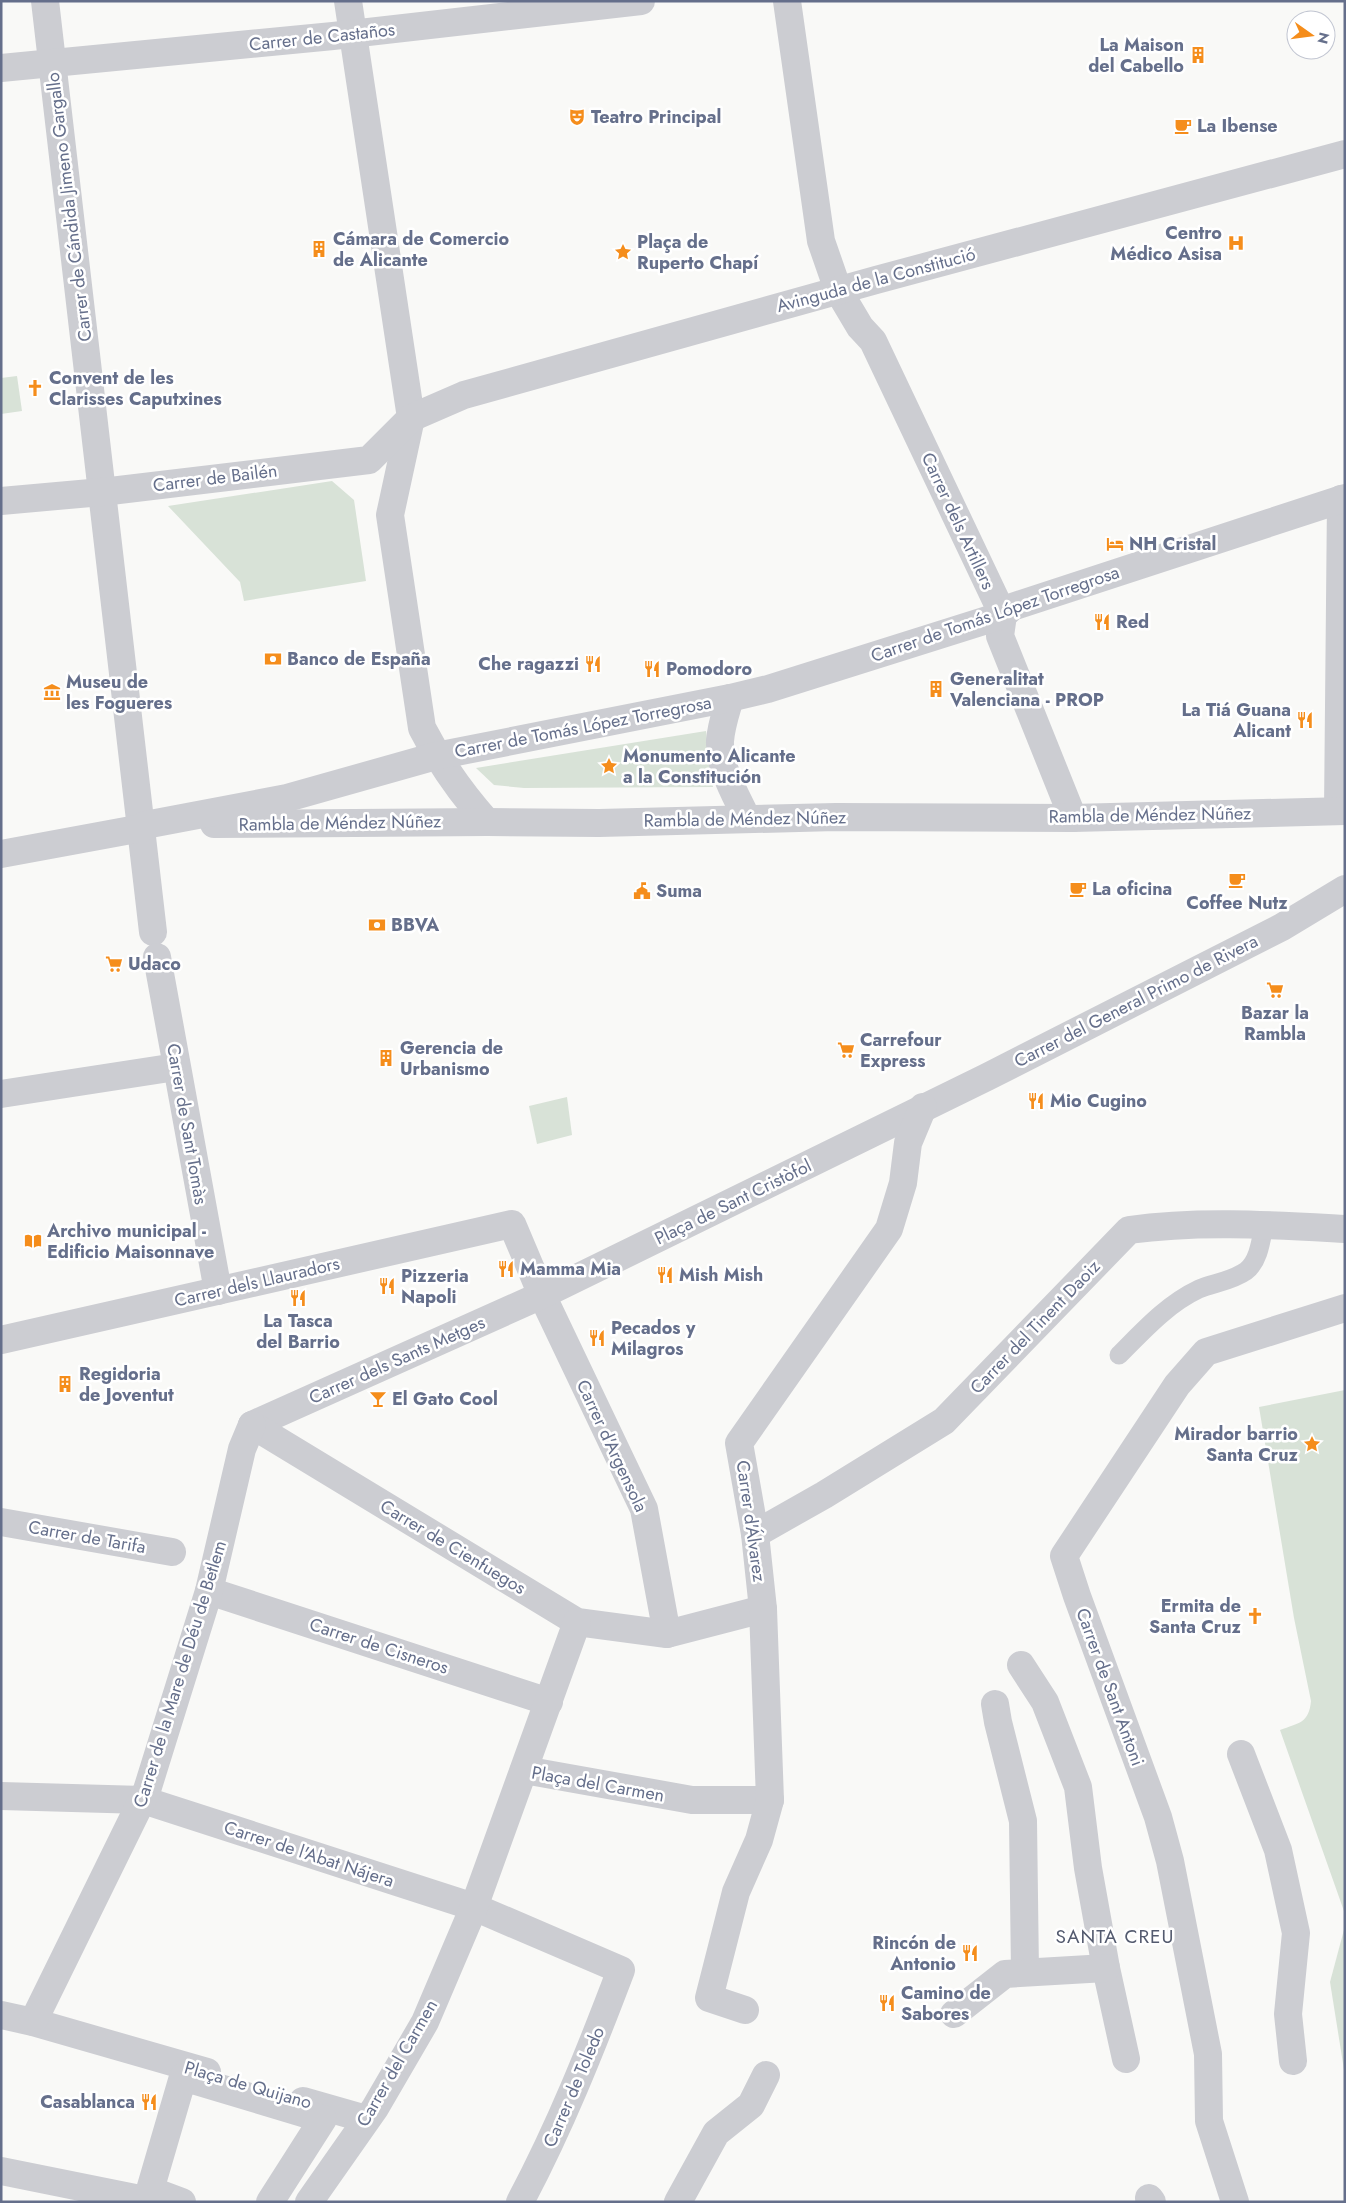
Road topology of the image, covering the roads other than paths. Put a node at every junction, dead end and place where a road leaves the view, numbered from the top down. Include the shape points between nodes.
1 (45, 1) edge
2 (348, 1) edge
3 (642, 1) edge
4 (787, 1) edge
5 (353, 34) junction
6 (52, 63) junction
7 (1, 68) edge
8 (1345, 154) edge
9 (838, 290) junction
10 (411, 418) junction
11 (102, 492) junction
12 (1343, 498) edge
13 (1, 501) edge
14 (1002, 615) junction
15 (730, 698) junction
16 (436, 756) junction
17 (1069, 807) junction
18 (1342, 811) edge
19 (747, 819) junction
20 (487, 822) junction
21 (144, 826) junction
22 (1, 854) edge
23 (1345, 888) edge
24 (176, 1067) junction
25 (1, 1094) edge
26 (923, 1107) junction
27 (512, 1224) joint
28 (1264, 1225) junction
29 (1345, 1229) edge
30 (218, 1290) junction
31 (542, 1295) junction
32 (1345, 1308) edge
33 (1, 1340) edge
34 (1119, 1355) dead end
35 (252, 1425) junction
36 (1, 1522) edge
37 (755, 1534) junction
38 (172, 1552) dead end
39 (209, 1591) junction
40 (763, 1609) junction
41 (577, 1622) junction
42 (667, 1634) junction
43 (1021, 1665) dead end
44 (549, 1702) junction
45 (995, 1704) dead end
46 (1241, 1754) dead end
47 (524, 1770) junction
48 (1, 1796) edge
49 (144, 1800) junction
50 (770, 1800) junction
51 (474, 1907) junction
52 (1106, 1968) junction
53 (1025, 1972) junction
54 (745, 2010) dead end
55 (954, 2014) dead end
56 (1, 2015) edge
57 (33, 2022) junction
58 (1126, 2060) dead end
59 (1293, 2061) dead end
60 (178, 2064) junction
61 (766, 2075) dead end
62 (360, 2127) junction
63 (1, 2170) edge
64 (140, 2200) edge
65 (182, 2202) edge
66 (270, 2202) edge
67 (309, 2202) edge
68 (520, 2202) edge
69 (678, 2202) edge
70 (1235, 2202) edge

1 - 6 street, Carrer de Cándida Jimeno Gargallo
2 - 5 street
3 - 5 street, Carrer de Castaños
4 - 9 street, Carrer dels Artillers via 821,241
5 - 6 street, Carrer de Castaños
5 - 10 street
6 - 7 street, Carrer de Castaños
6 - 11 street, Carrer de Cándida Jimeno Gargallo
8 - 9 street, Avinguda de la Constitució
9 - 10 street, Avinguda de la Constitució via 464,395
9 - 14 street, Carrer dels Artillers via 873,341
10 - 11 street, Carrer de Bailén via 369,460
10 - 16 street via 390,515 422,728
11 - 13 street, Carrer de Bailén
11 - 21 street, Carrer de Cándida Jimeno Gargallo
12 - 14 street, Carrer de Tomás López Torregrosa via 1012,607
12 - 18 street
14 - 15 street, Carrer de Tomás López Torregrosa
14 - 17 street, Carrer dels Artillers via 1000,636
15 - 16 street, Carrer de Tomás López Torregrosa
15 - 19 street, Carrer de Tomás López Torregrosa via 720,743 724,766
16 - 20 street via 462,794
16 - 21 street, Rambla de Méndez Núñez via 287,798
17 - 18 street, Rambla de Méndez Núñez
17 - 19 street, Rambla de Méndez Núñez
19 - 20 street, Rambla de Méndez Núñez
20 - 21 street, Rambla de Méndez Núñez
21 - 22 street, Rambla de Méndez Núñez
21 - 24 street, Carrer de Sant Tomàs via 155,945
23 - 26 street, Carrer del General Primo de Rivera via 1274,931
24 - 25 street
24 - 30 street, Carrer de Sant Tomàs
26 - 31 street, Plaça de Sant Cristòfol
26 - 37 street, Carrer d'Álvarez via 908,1143 903,1183 889,1229 739,1443
27 - 30 street, Carrer dels Llauradors
27 - 31 street, Carrer d'Argensola
28 - 29 street, Carrer del Tinent Daoiz
28 - 34 lane via 1258,1252 1247,1270 1199,1289 1165,1310
28 - 37 street, Carrer del Tinent Daoiz via 1169,1224 1129,1230 944,1421
30 - 33 street, Carrer dels Llauradors
31 - 35 street, Carrer dels Sants Metges
31 - 42 street, Carrer d'Argensola via 644,1509
32 - 70 street, Carrer de Sant Antoni via 1206,1352 1177,1385 1064,1556 1158,1817 1170,1861 1208,2054 1209,2121
35 - 39 street, Carrer de la Mare de Déu de Betlem via 242,1449
35 - 41 street, Carrer de Cienfuegos
36 - 38 street, Carrer de Tarifa
37 - 40 street, Carrer d'Álvarez
39 - 44 street, Carrer de Cisneros
39 - 49 street, Carrer de la Mare de Déu de Betlem
40 - 42 street
40 - 50 street, Carrer d'Álvarez
41 - 42 street, Carrer de Cienfuegos
41 - 44 street
43 - 52 street via 1045,1702 1078,1787 1088,1868
44 - 47 street
45 - 53 street via 1023,1822
46 - 59 street via 1278,1850 1296,1934 1288,2014
47 - 50 street, Plaça del Carmen via 692,1800
47 - 51 street, Plaça del Carmen
48 - 49 street, Carrer de l'Abat Nájera
49 - 51 street, Carrer de l'Abat Nájera
49 - 57 street, Carrer de la Mare de Déu de Betlem
50 - 54 street via 759,1840 736,1892 709,1998
51 - 62 street, Carrer del Carmen via 425,2022 375,2108
51 - 68 street, Carrer de Toledo via 621,1970 544,2158
52 - 53 street
52 - 58 street
53 - 55 street via 1005,1974
56 - 57 street
57 - 60 street
60 - 62 street, Plaça de Quijano
60 - 64 street, Plaça de Quijano
61 - 69 street via 751,2105 716,2133
62 - 67 street
63 - 64 street
65 - 66 street, Plaça de Quijano via 150,2190 183,2077 323,2119

